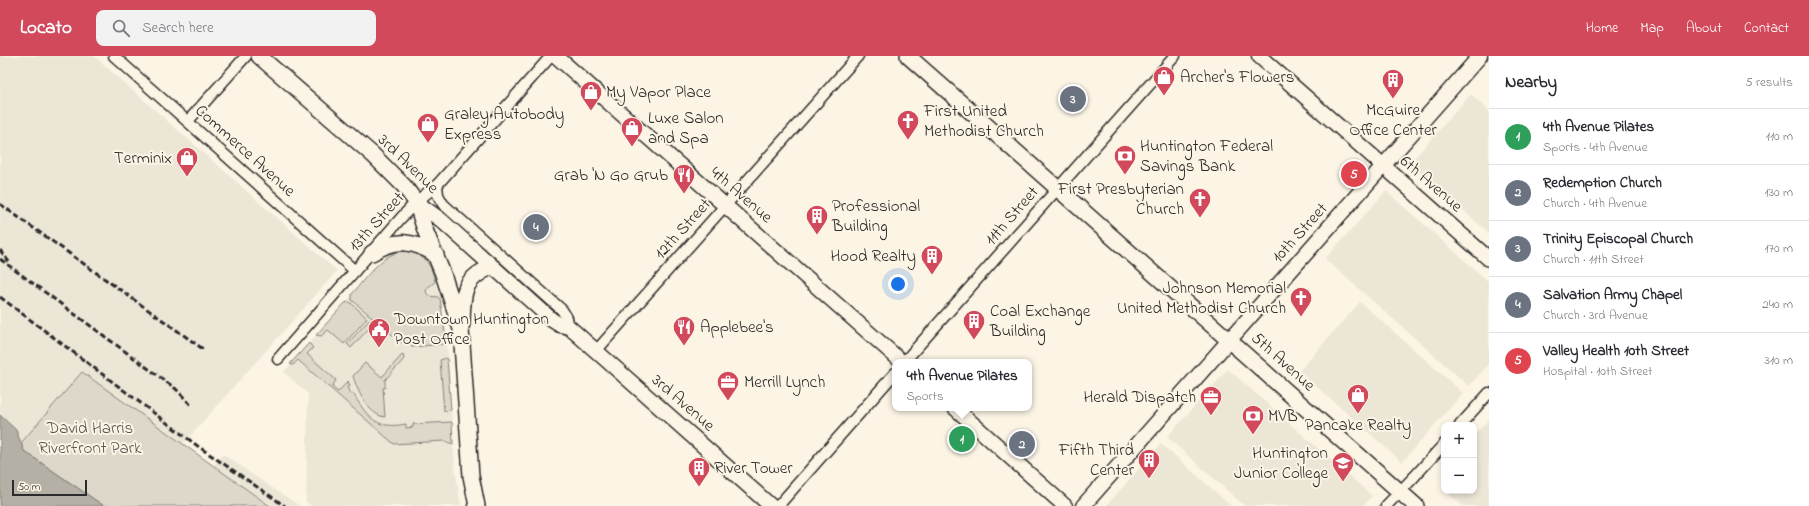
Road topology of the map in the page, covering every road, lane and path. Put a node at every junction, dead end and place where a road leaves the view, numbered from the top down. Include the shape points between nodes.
1 (114, 56) edge
2 (246, 56) edge
3 (259, 56) edge
4 (552, 56) edge
5 (556, 56) edge
6 (858, 56) edge
7 (908, 56) edge
8 (1175, 56) edge
9 (1259, 56) edge
10 (1480, 56) edge
11 (188, 122) junction
12 (1384, 166) junction
13 (437, 185) junction
14 (1058, 188) junction
15 (416, 202) junction
16 (725, 206) junction
17 (372, 253) junction
18 (436, 255) junction
19 (1489, 259) edge
20 (491, 267) junction
21 (355, 271) junction
22 (569, 327) junction
23 (461, 329) junction
24 (1229, 339) junction
25 (596, 351) junction
26 (278, 359) dead end
27 (900, 359) edge
28 (906, 359) edge
29 (892, 376) edge
30 (1489, 392) edge
31 (958, 411) edge
32 (1463, 422) edge
33 (1441, 447) edge
34 (1400, 492) junction
35 (1388, 505) edge
36 (477, 506) edge
37 (771, 506) edge
38 (778, 506) edge
39 (1065, 506) edge
40 (1083, 506) edge
41 (1416, 506) edge

1 - 11 street, Commerce Avenue
2 - 11 street
3 - 15 main road, 3rd Avenue via 373,155
4 - 13 street, 13th Street
5 - 16 street, 4th Avenue
6 - 16 street, 12th Street
7 - 14 main road, 5th Avenue
8 - 14 street, 11th Street
9 - 12 street, 6th Avenue
10 - 12 street, 10th Street
11 - 21 street, Commerce Avenue
12 - 19 street, 6th Avenue
12 - 24 street, 10th Street
13 - 15 street, 13th Street
13 - 22 street, 3rd Avenue via 438,195 443,204 562,310
14 - 24 main road, 5th Avenue
14 - 28 street, 11th Street
15 - 17 street, 13th Street
15 - 18 main road
15 - 20 street, 3rd Avenue via 441,220
16 - 25 street, 12th Street
16 - 27 street, 4th Avenue
17 - 18 main road via 388,244 406,242 423,247
17 - 21 street, 13th Street
18 - 23 main road
20 - 22 street, 3rd Avenue via 552,320
20 - 23 main road via 476,275 465,289
21 - 26 street, 13th Street
22 - 25 street, 3rd Avenue
23 - 36 main road via 470,461
24 - 34 main road, 5th Avenue
24 - 40 street, 10th Street
25 - 37 street, 3rd Avenue
29 - 38 street
30 - 32 street
31 - 39 street
33 - 34 street
34 - 35 street
34 - 41 main road, 5th Avenue

